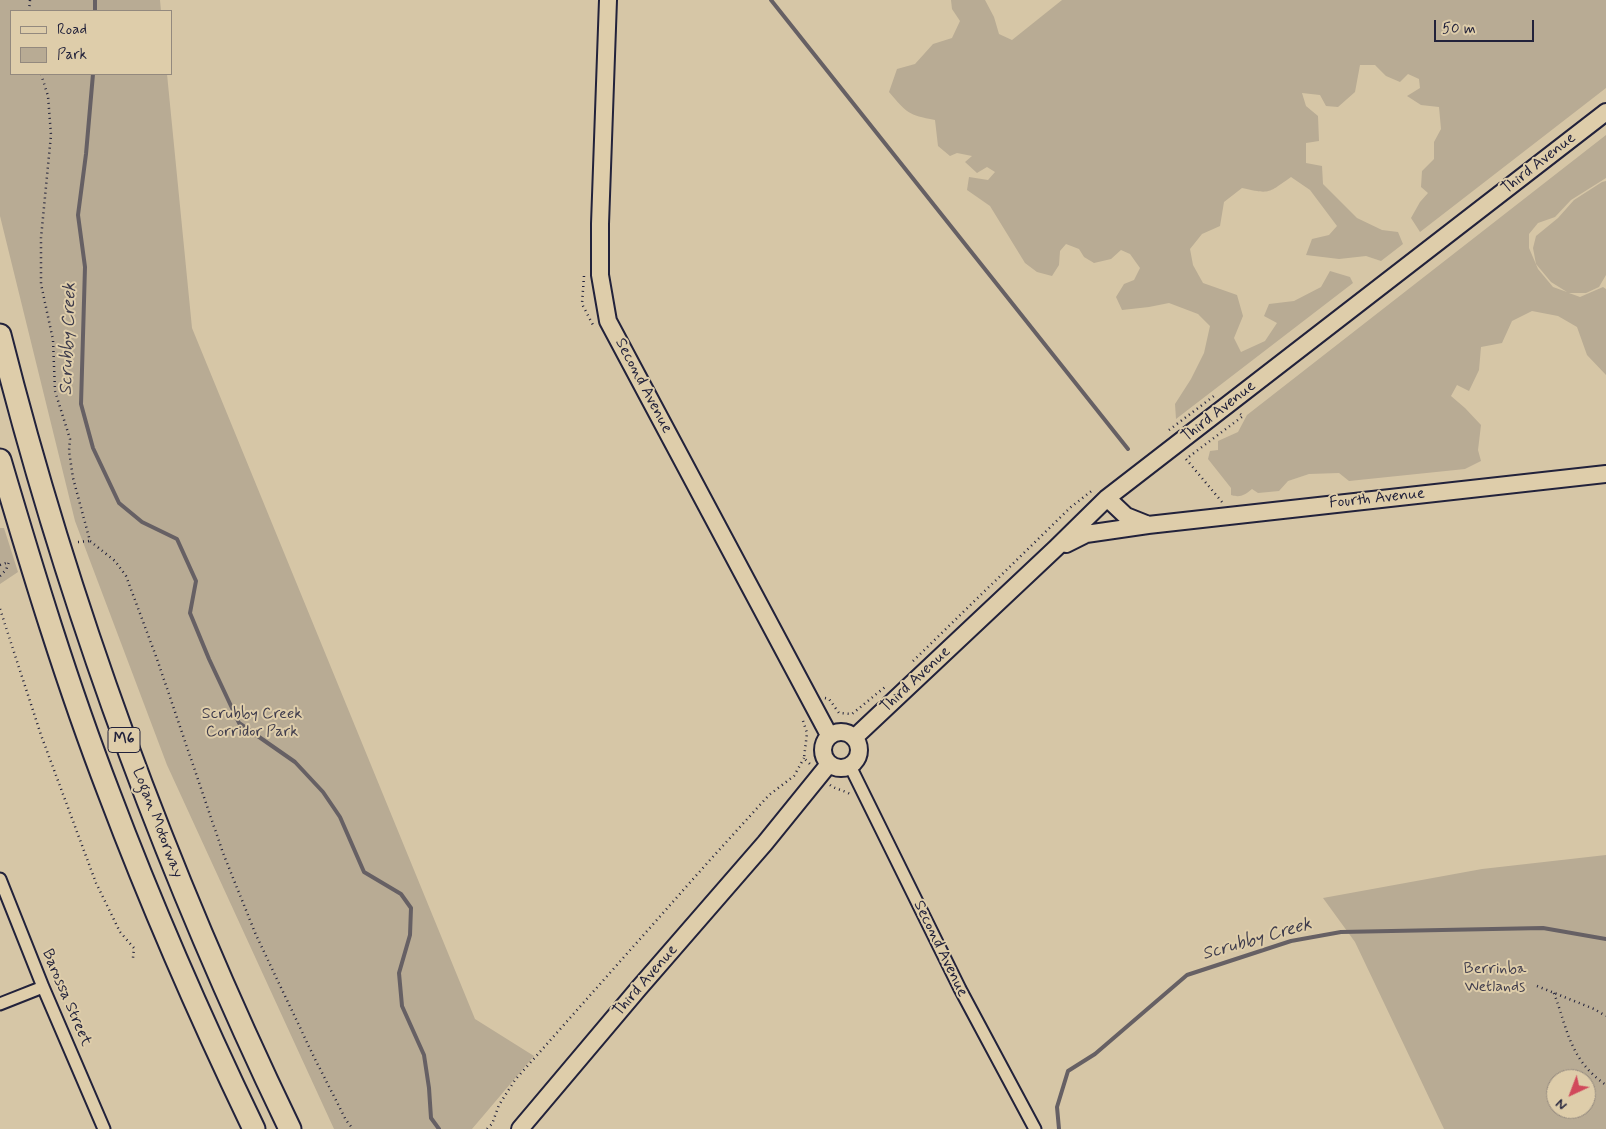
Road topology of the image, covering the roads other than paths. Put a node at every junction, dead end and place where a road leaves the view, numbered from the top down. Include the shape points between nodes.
1 (608, 0) edge
2 (1606, 112) edge
3 (0, 335) edge
4 (0, 460) edge
5 (1606, 474) edge
6 (1107, 498) junction
7 (1148, 525) junction
8 (1056, 548) junction
9 (830, 735) junction
10 (854, 738) junction
11 (829, 764) junction
12 (850, 766) junction
13 (0, 879) edge
14 (43, 987) junction
15 (0, 1004) edge
16 (1034, 1126) edge
17 (104, 1129) edge
18 (254, 1129) edge
19 (290, 1129) edge
20 (520, 1129) edge

1 - 9 street, Second Avenue via 600,275 608,321
2 - 6 street, Third Avenue
3 - 19 highway, Logan Motorway / M6 via 68,577 116,718 202,937
4 - 18 highway, Logan Motorway / M6 via 41,598 109,793 188,987
5 - 7 street, Fourth Avenue
6 - 7 street, Fourth Avenue via 1126,516
6 - 8 street, Third Avenue
7 - 8 street, Fourth Avenue via 1086,534
8 - 10 street, Third Avenue
9 - 10 street via 838,732
9 - 11 street via 822,751
10 - 12 street via 858,754
11 - 12 street via 842,768
11 - 20 street, Third Avenue via 765,844
12 - 16 street, Second Avenue via 960,989
13 - 14 street, Barossa Street
14 - 15 street
14 - 17 street, Barossa Street

